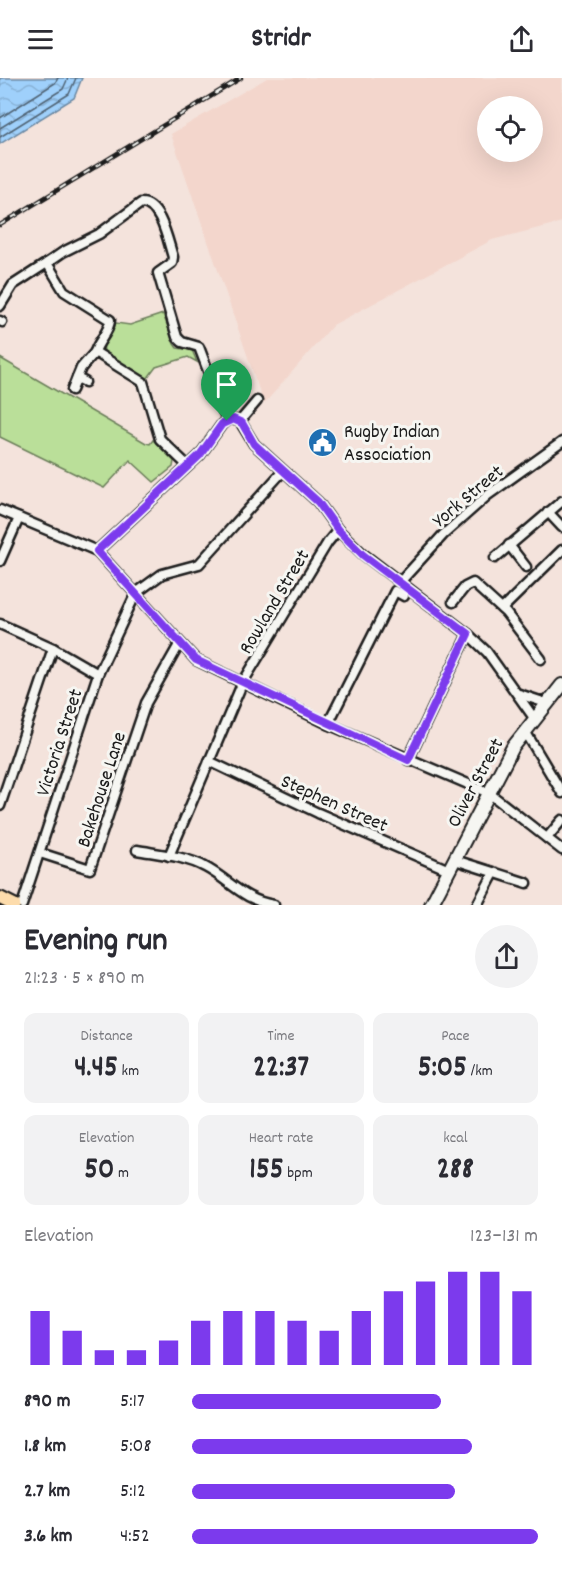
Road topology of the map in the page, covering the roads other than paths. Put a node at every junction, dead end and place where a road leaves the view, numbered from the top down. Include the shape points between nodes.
1 (47, 263) junction
2 (0, 306) edge
3 (95, 352) junction
4 (72, 390) dead end
5 (257, 401) dead end
6 (227, 421) junction
7 (240, 421) junction
8 (562, 442) edge
9 (187, 465) junction
10 (283, 471) junction
11 (562, 501) edge
12 (0, 510) edge
13 (548, 512) junction
14 (19, 518) junction
15 (562, 527) edge
16 (338, 530) junction
17 (509, 545) junction
18 (562, 550) edge
19 (97, 551) junction
20 (495, 558) dead end
21 (0, 561) edge
22 (526, 567) dead end
23 (400, 582) junction
24 (136, 593) junction
25 (404, 596) dead end
26 (453, 602) dead end
27 (502, 609) junction
28 (0, 624) edge
29 (468, 634) junction
30 (180, 643) junction
31 (53, 648) junction
32 (541, 659) dead end
33 (98, 674) junction
34 (242, 684) junction
35 (562, 685) edge
36 (518, 694) junction
37 (546, 703) junction
38 (534, 718) junction
39 (328, 724) junction
40 (525, 731) junction
41 (408, 760) junction
42 (209, 761) junction
43 (489, 793) junction
44 (562, 793) edge
45 (0, 806) edge
46 (562, 820) edge
47 (547, 838) junction
48 (137, 850) dead end
49 (562, 850) edge
50 (40, 853) junction
51 (169, 856) junction
52 (452, 865) junction
53 (494, 873) junction
54 (526, 884) dead end
55 (0, 898) edge
56 (14, 905) edge
57 (22, 905) edge
58 (274, 905) edge
59 (431, 905) edge
60 (477, 905) edge

1 - 2 street via 13,285
1 - 3 street via 64,291 110,320
1 - 6 street via 99,234 144,202 150,205 157,213 173,257 172,263 158,273 177,337 199,347
3 - 4 street via 84,363 81,380
3 - 9 street via 143,382 160,439
5 - 7 street
6 - 7 street
6 - 9 street via 205,450
7 - 10 street via 254,444
8 - 23 street, York Street via 488,495 443,535
9 - 19 street
10 - 16 street via 318,502
10 - 24 street via 199,564 162,574
11 - 13 street
12 - 14 street
13 - 15 street
13 - 17 street
14 - 19 street
14 - 21 street
16 - 23 street via 363,555
16 - 34 street, Rowland Street
17 - 20 street
17 - 22 street
18 - 27 street
19 - 24 street
23 - 29 street
24 - 30 street
24 - 33 street, Victoria Street
25 - 39 street via 394,591
26 - 27 street via 473,583
27 - 32 street
28 - 31 street
29 - 36 street via 488,652
29 - 41 street
30 - 34 street via 196,660
30 - 50 street, Bakehouse Lane via 146,703 90,869
31 - 33 street
31 - 45 street
33 - 50 street, Victoria Street
34 - 39 street
34 - 42 street, Rowland Street
35 - 37 street, Oliver Street
36 - 37 street
36 - 38 street
37 - 38 street, Oliver Street
38 - 40 street, Oliver Street
39 - 41 street
40 - 43 street, Oliver Street
40 - 44 street
41 - 43 street
42 - 51 street, Rowland Street
42 - 52 street, Stephen Street via 318,813
43 - 47 street
43 - 52 street, Oliver Street
46 - 47 street
47 - 49 street
48 - 51 street
50 - 57 street, Victoria Street
51 - 58 street via 206,867 230,887
52 - 53 street, Stephen Street
52 - 59 street, Oliver Street
53 - 54 street, Stephen Street
53 - 60 street
55 - 56 main road

